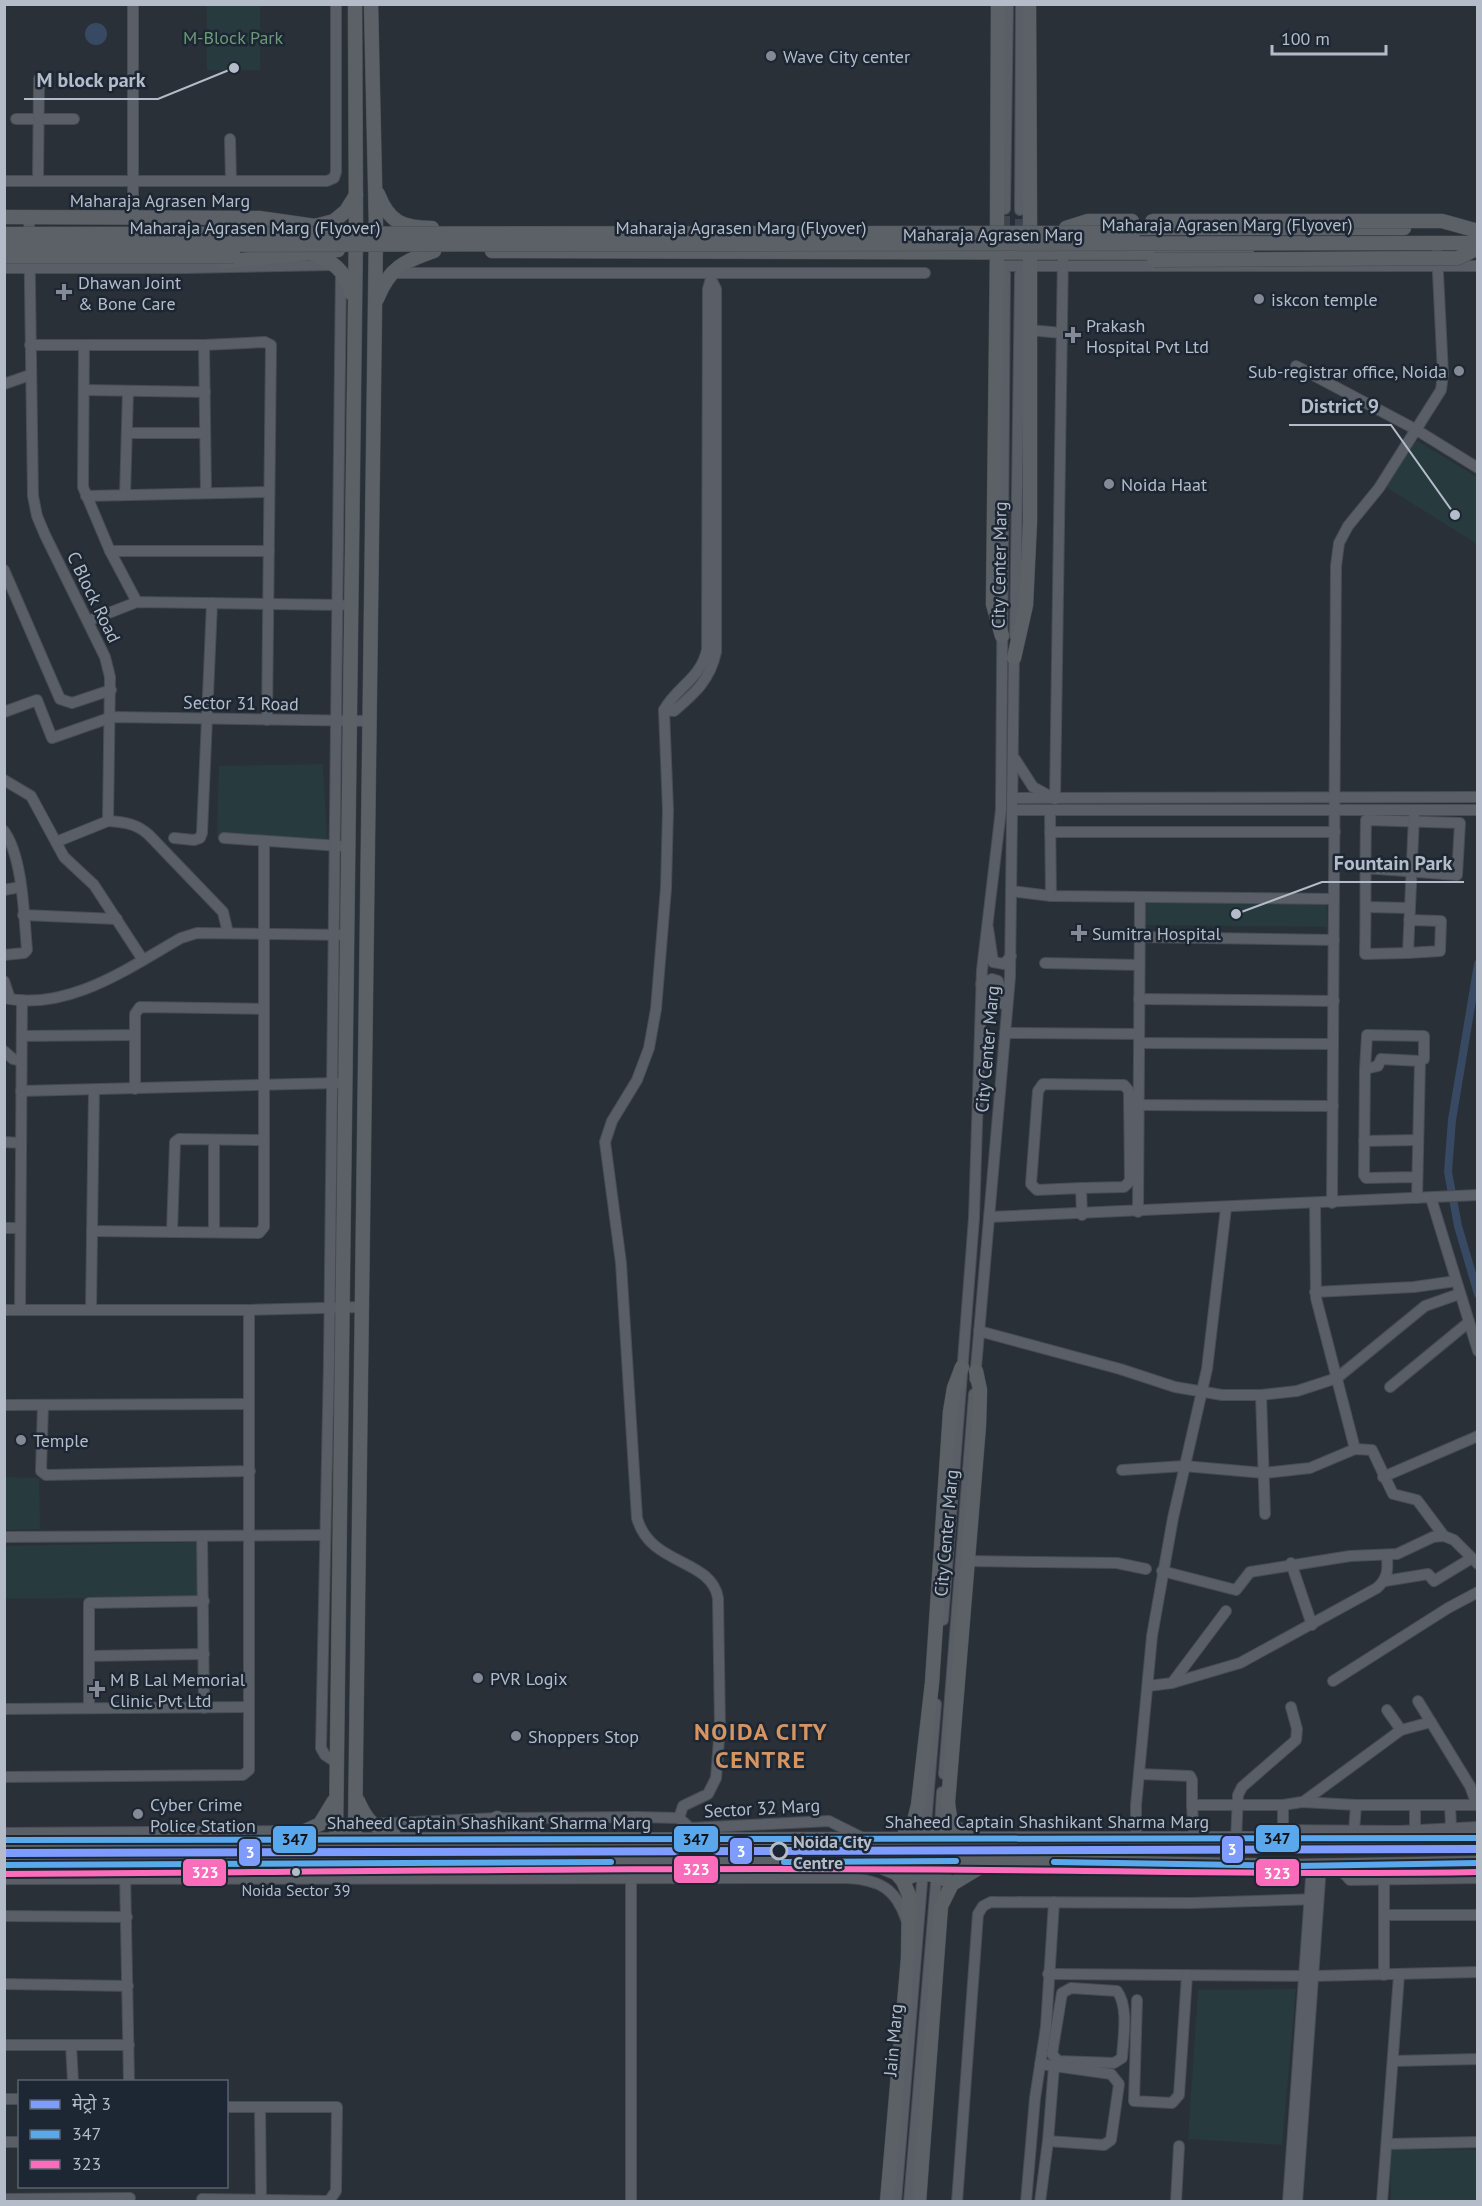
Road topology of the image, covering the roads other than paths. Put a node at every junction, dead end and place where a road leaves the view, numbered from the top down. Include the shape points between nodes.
1 (133, 4) edge
2 (336, 4) edge
3 (355, 4) edge
4 (371, 4) edge
5 (999, 4) edge
6 (1008, 4) edge
7 (1021, 4) edge
8 (1029, 4) edge
9 (39, 79) dead end
10 (16, 119) dead end
11 (39, 119) junction
12 (74, 119) dead end
13 (230, 139) dead end
14 (4, 181) edge
15 (38, 181) junction
16 (133, 181) junction
17 (231, 181) junction
18 (374, 184) junction
19 (356, 195) junction
20 (1005, 209) tunnel mouth
21 (1020, 210) tunnel mouth
22 (133, 217) junction
23 (4, 218) edge
24 (29, 218) junction
25 (356, 224) junction
26 (4, 226) edge
27 (315, 226) junction
28 (375, 226) junction
29 (407, 226) junction
30 (762, 228) junction
31 (997, 228) junction
32 (1030, 228) junction
33 (1066, 228) junction
34 (1169, 229) junction
35 (1478, 230) edge
36 (4, 234) edge
37 (1478, 243) edge
38 (4, 245) edge
39 (1478, 248) edge
40 (434, 251) junction
41 (765, 252) junction
42 (311, 253) junction
43 (1063, 253) junction
44 (1172, 253) junction
45 (1478, 253) edge
46 (356, 255) junction
47 (374, 255) junction
48 (4, 258) edge
49 (1438, 259) junction
50 (999, 264) junction
51 (1026, 264) junction
52 (30, 265) junction
53 (1478, 266) edge
54 (1062, 267) junction
55 (4, 268) edge
56 (337, 268) junction
57 (392, 273) junction
58 (926, 273) dead end
59 (712, 278) junction
60 (374, 306) junction
61 (355, 307) junction
62 (1029, 330) junction
63 (1062, 333) junction
64 (30, 345) junction
65 (84, 345) junction
66 (204, 345) junction
67 (1296, 366) dead end
68 (30, 375) junction
69 (4, 384) edge
70 (84, 390) junction
71 (128, 391) junction
72 (205, 392) junction
73 (1415, 429) junction
74 (127, 433) junction
75 (205, 433) junction
76 (1478, 468) edge
77 (269, 492) junction
78 (206, 493) junction
79 (125, 495) junction
80 (86, 496) junction
81 (110, 551) junction
82 (269, 551) junction
83 (4, 570) edge
84 (137, 602) junction
85 (212, 603) junction
86 (269, 604) junction
87 (345, 605) junction
88 (88, 621) junction
89 (1002, 636) joint
90 (1014, 658) junction
91 (111, 690) junction
92 (4, 712) edge
93 (112, 717) junction
94 (207, 719) junction
95 (267, 720) junction
96 (336, 721) junction
97 (351, 722) junction
98 (369, 722) junction
99 (1013, 755) junction
100 (4, 780) edge
101 (1334, 797) junction
102 (1478, 797) edge
103 (1012, 798) junction
104 (1055, 799) junction
105 (1012, 810) junction
106 (1335, 810) junction
107 (1414, 810) junction
108 (1478, 810) edge
109 (1050, 811) junction
110 (1370, 815) junction
111 (108, 821) junction
112 (1413, 822) junction
113 (4, 831) edge
114 (1050, 832) junction
115 (1335, 832) junction
116 (174, 838) dead end
117 (224, 838) dead end
118 (56, 843) junction
119 (264, 843) junction
120 (349, 845) junction
121 (334, 846) junction
122 (1365, 868) junction
123 (1411, 871) junction
124 (20, 887) junction
125 (4, 890) edge
126 (1011, 891) junction
127 (1051, 896) junction
128 (1140, 897) junction
129 (1334, 899) junction
130 (1366, 907) junction
131 (1409, 908) junction
132 (23, 915) junction
133 (117, 919) junction
134 (1409, 920) junction
135 (987, 925) junction
136 (228, 933) junction
137 (264, 934) junction
138 (333, 935) junction
139 (348, 935) junction
140 (1139, 937) junction
141 (1334, 940) junction
142 (1408, 953) junction
143 (4, 955) edge
144 (1011, 956) junction
145 (143, 960) junction
146 (1045, 963) dead end
147 (1139, 965) junction
148 (4, 981) edge
149 (981, 984) junction
150 (7, 998) edge
151 (1139, 999) junction
152 (22, 1000) junction
153 (1334, 1001) junction
154 (264, 1009) junction
155 (1006, 1019) junction
156 (1005, 1033) junction
157 (135, 1035) junction
158 (22, 1036) junction
159 (1139, 1038) junction
160 (1333, 1044) junction
161 (4, 1051) edge
162 (21, 1061) junction
163 (1420, 1061) junction
164 (1365, 1069) junction
165 (331, 1083) junction
166 (346, 1083) junction
167 (263, 1086) junction
168 (135, 1089) junction
169 (94, 1090) junction
170 (21, 1091) junction
171 (1139, 1105) junction
172 (1333, 1106) junction
173 (214, 1140) junction
174 (263, 1140) junction
175 (1416, 1140) junction
176 (1364, 1141) junction
177 (4, 1142) edge
178 (21, 1143) junction
179 (1415, 1177) junction
180 (1081, 1188) junction
181 (1474, 1195) edge
182 (1417, 1198) junction
183 (1435, 1198) junction
184 (1332, 1203) junction
185 (1315, 1204) junction
186 (1226, 1208) junction
187 (1138, 1212) junction
188 (1082, 1215) junction
189 (989, 1217) junction
190 (20, 1227) junction
191 (4, 1228) edge
192 (92, 1231) junction
193 (172, 1232) junction
194 (214, 1232) junction
195 (1455, 1281) junction
196 (1316, 1292) junction
197 (1459, 1294) junction
198 (362, 1307) junction
199 (336, 1308) junction
200 (91, 1309) junction
201 (4, 1310) edge
202 (20, 1310) junction
203 (249, 1310) junction
204 (1469, 1322) junction
205 (979, 1331) junction
206 (1478, 1351) edge
207 (969, 1369) junction
208 (1337, 1378) junction
209 (1390, 1387) dead end
210 (1202, 1393) junction
211 (1261, 1395) junction
212 (249, 1404) junction
213 (4, 1405) edge
214 (42, 1405) junction
215 (1478, 1436) edge
216 (1355, 1449) junction
217 (1184, 1466) junction
218 (1122, 1470) dead end
219 (250, 1471) junction
220 (1264, 1473) junction
221 (1383, 1477) junction
222 (1265, 1514) dead end
223 (325, 1534) junction
224 (249, 1535) junction
225 (202, 1536) junction
226 (1444, 1536) junction
227 (4, 1538) edge
228 (1387, 1556) junction
229 (968, 1561) junction
230 (1475, 1561) edge
231 (1291, 1563) junction
232 (1146, 1569) dead end
233 (1162, 1571) junction
234 (1385, 1581) junction
235 (1478, 1593) edge
236 (204, 1601) junction
237 (1226, 1611) dead end
238 (1312, 1625) junction
239 (204, 1654) junction
240 (89, 1656) junction
241 (1333, 1681) dead end
242 (1172, 1683) junction
243 (1148, 1686) junction
244 (1418, 1701) dead end
245 (204, 1707) junction
246 (248, 1707) junction
247 (1291, 1707) dead end
248 (89, 1708) junction
249 (4, 1709) edge
250 (1387, 1710) dead end
251 (1431, 1722) junction
252 (1401, 1731) junction
253 (337, 1763) junction
254 (1139, 1774) junction
255 (4, 1777) edge
256 (337, 1796) junction
257 (356, 1796) junction
258 (1302, 1802) junction
259 (1192, 1805) junction
260 (1237, 1805) junction
261 (1283, 1805) junction
262 (1356, 1805) junction
263 (1415, 1805) junction
264 (1450, 1805) junction
265 (1477, 1805) edge
266 (497, 1818) junction
267 (679, 1818) junction
268 (372, 1824) junction
269 (926, 1824) dead end
270 (940, 1825) dead end
271 (1451, 1827) junction
272 (1478, 1827) edge
273 (912, 1829) junction
274 (1415, 1830) junction
275 (307, 1831) junction
276 (957, 1831) junction
277 (1354, 1831) junction
278 (4, 1833) edge
279 (1288, 1836) junction
280 (286, 1838) junction
281 (889, 1838) junction
282 (1478, 1838) edge
283 (410, 1839) junction
284 (584, 1839) junction
285 (865, 1839) junction
286 (4, 1840) edge
287 (974, 1840) junction
288 (1197, 1840) junction
289 (1236, 1840) junction
290 (1136, 1841) junction
291 (631, 1861) junction
292 (869, 1862) junction
293 (989, 1862) junction
294 (125, 1863) junction
295 (1478, 1863) edge
296 (1197, 1864) junction
297 (1384, 1864) junction
298 (4, 1865) edge
299 (1317, 1865) junction
300 (1336, 1865) junction
301 (1295, 1866) junction
302 (1478, 1878) edge
303 (4, 1879) edge
304 (126, 1879) junction
305 (632, 1879) junction
306 (903, 1881) junction
307 (1384, 1881) junction
308 (922, 1882) dead end
309 (936, 1883) dead end
310 (952, 1884) junction
311 (1313, 1899) junction
312 (1054, 1902) junction
313 (1384, 1915) junction
314 (1478, 1915) edge
315 (4, 1916) edge
316 (127, 1917) junction
317 (909, 1924) junction
318 (1478, 1972) edge
319 (1048, 1974) junction
320 (1187, 1975) junction
321 (1384, 1975) junction
322 (1399, 1975) junction
323 (1308, 1976) junction
324 (4, 1984) edge
325 (128, 1986) junction
326 (1123, 2009) junction
327 (4, 2045) edge
328 (71, 2045) junction
329 (129, 2045) junction
330 (1478, 2059) edge
331 (1393, 2061) junction
332 (1040, 2064) junction
333 (1054, 2066) junction
334 (73, 2080) edge
335 (129, 2080) edge
336 (228, 2107) edge
337 (260, 2107) junction
338 (1048, 2141) junction
339 (1478, 2142) edge
340 (1387, 2144) junction
341 (1179, 2146) dead end
342 (74, 2188) edge
343 (130, 2195) edge
344 (4, 2199) edge
345 (74, 2199) junction
346 (261, 2199) junction
347 (202, 2200) edge
348 (632, 2202) edge
349 (886, 2202) edge
350 (896, 2202) edge
351 (909, 2202) edge
352 (919, 2202) edge
353 (957, 2202) edge
354 (1026, 2202) edge
355 (1040, 2202) edge
356 (1176, 2202) edge
357 (1288, 2202) edge
358 (1297, 2202) edge
359 (1383, 2202) edge

1 - 16 street
2 - 17 street via 334,178
3 - 19 main road
4 - 18 main road
5 - 31 main road
6 - 20 street
7 - 21 street
8 - 32 main road
9 - 11 street
10 - 11 street
11 - 12 street
11 - 15 street
13 - 17 street
14 - 15 street
15 - 16 street
16 - 17 street
16 - 22 street
18 - 28 main road
18 - 29 main road via 390,217
19 - 25 main road
19 - 27 main road via 340,216
22 - 24 main road, Maharaja Agrasen Marg
22 - 27 main road, Maharaja Agrasen Marg via 260,218
23 - 24 main road, Maharaja Agrasen Marg
24 - 52 street, C Block Road
25 - 27 main road, Maharaja Agrasen Marg
25 - 28 main road, Maharaja Agrasen Marg
25 - 46 main road
26 - 27 main road
28 - 29 main road, Maharaja Agrasen Marg
28 - 47 main road
29 - 30 main road, Maharaja Agrasen Marg
30 - 31 main road, Maharaja Agrasen Marg
30 - 41 main road
31 - 32 main road, Maharaja Agrasen Marg
32 - 33 main road, Maharaja Agrasen Marg
33 - 34 main road, Maharaja Agrasen Marg
33 - 35 main road, bridge via 1088,221 1442,221
34 - 35 main road, Maharaja Agrasen Marg
34 - 44 main road
35 - 36 main road, Maharaja Agrasen Marg (Flyover), bridge
37 - 38 main road, Maharaja Agrasen Marg (Flyover), bridge
39 - 43 main road, bridge via 1458,258 1081,260
40 - 41 main road, Maharaja Agrasen Marg
40 - 47 main road, Maharaja Agrasen Marg
40 - 57 main road via 402,262
41 - 50 main road, Maharaja Agrasen Marg
42 - 46 main road
42 - 48 main road, bridge
42 - 52 main road via 230,262
42 - 56 main road
43 - 44 main road, Maharaja Agrasen Marg
43 - 51 main road, Maharaja Agrasen Marg
43 - 54 street
44 - 49 main road, Maharaja Agrasen Marg
45 - 49 main road, Maharaja Agrasen Marg
46 - 47 main road, Maharaja Agrasen Marg
46 - 61 main road
47 - 60 main road
48 - 52 main road
49 - 53 street
49 - 54 street
49 - 73 street via 1441,390
50 - 51 main road, Maharaja Agrasen Marg
50 - 89 main road via 993,604
51 - 54 street
51 - 62 main road
51 - 90 street, City Center Marg
52 - 55 street
52 - 56 street
52 - 64 street, C Block Road
54 - 63 street
56 - 61 main road via 346,276
56 - 87 street
57 - 59 street
57 - 60 main road
58 - 59 street
59 - 267 street via 716,289 716,652 705,684 674,711 664,710 666,888 656,1009 645,1058 605,1142 621,1263 637,1518 649,1543 704,1574 716,1588 718,1598 720,1727 716,1778 708,1794 683,1806
60 - 98 main road
61 - 87 main road
62 - 63 street
62 - 90 main road via 1030,521 1026,605
63 - 104 street
64 - 65 street
64 - 68 street, C Block Road
65 - 66 street
65 - 70 street
66 - 72 street
66 - 77 street via 271,345
67 - 73 street
68 - 69 street
68 - 88 street, C Block Road via 33,496 37,516
70 - 71 street
70 - 80 street via 82,476
71 - 72 street
71 - 74 street
72 - 75 street
73 - 76 street
73 - 101 street via 1340,543 1336,566
74 - 75 street
74 - 79 street
75 - 78 street
77 - 78 street
77 - 82 street
78 - 79 street
79 - 80 street
80 - 81 street
81 - 82 street
81 - 84 street
82 - 86 street
83 - 91 street via 60,699 72,704
84 - 85 street
84 - 88 street
85 - 86 street
85 - 94 street
86 - 87 street
86 - 95 street
87 - 96 street
87 - 97 main road
88 - 91 street, C Block Road via 105,657
89 - 135 street, City Center Marg via 1001,810
90 - 99 street, City Center Marg
91 - 93 street, C Block Road
92 - 93 street via 38,700 52,738
93 - 94 street, Sector 31 Road
93 - 111 street, C Block Road
94 - 95 street, Sector 31 Road
94 - 116 street via 202,832 194,840
95 - 96 street, Sector 31 Road
96 - 97 street, Sector 31 Road
96 - 121 street
97 - 98 street, Sector 31 Road
97 - 120 main road
98 - 198 main road
99 - 103 street, City Center Marg
99 - 104 street via 1033,787
100 - 118 street via 31,796
101 - 102 street
101 - 104 street
101 - 106 street
103 - 104 street
103 - 105 street, City Center Marg
105 - 109 street
105 - 126 street, City Center Marg
106 - 109 street
106 - 110 street
106 - 115 street
107 - 108 street
107 - 110 street
107 - 112 street
109 - 114 street
110 - 112 street
110 - 122 street via 1366,820
111 - 118 street
111 - 136 street via 140,826 223,912
112 - 123 street
112 - 123 street via 1460,823 1457,875
113 - 124 street
114 - 115 street
114 - 127 street
115 - 129 street
117 - 119 street
118 - 133 street via 64,857 94,885
119 - 121 street
119 - 137 street
120 - 121 street
120 - 139 main road
121 - 138 street
122 - 123 street
122 - 130 street
123 - 131 street
124 - 125 street
124 - 132 street
126 - 127 street
126 - 144 street, City Center Marg
127 - 128 street
128 - 129 street
128 - 140 street
129 - 141 street
130 - 131 street
130 - 142 street via 1365,954
131 - 134 street
132 - 133 street
132 - 143 street via 27,952
133 - 145 street
134 - 142 street
134 - 142 street via 1441,921 1440,951
135 - 144 street via 993,962 1004,964
135 - 149 street, City Center Marg
136 - 137 street
136 - 145 street via 197,933
137 - 138 street
137 - 154 street
138 - 139 street
138 - 165 street
139 - 166 main road
140 - 141 street
140 - 147 street
141 - 153 street
144 - 155 street, City Center Marg
145 - 152 street via 88,989
146 - 147 street
147 - 151 street
148 - 150 street
149 - 155 street via 992,980 1000,983
149 - 207 street, City Center Marg
150 - 152 street
151 - 153 street
151 - 159 street
152 - 158 street
153 - 160 street
154 - 157 street via 140,1008 135,1014
154 - 167 street
155 - 156 street, City Center Marg
156 - 159 street
156 - 189 street, City Center Marg
157 - 158 street
157 - 168 street
158 - 162 street
159 - 160 street
159 - 171 street
160 - 172 street
161 - 162 street
162 - 170 street
163 - 164 street via 1381,1055 1378,1066
163 - 164 street via 1424,1059 1424,1036 1366,1035
163 - 175 street
164 - 176 street
165 - 166 street
165 - 167 street
165 - 199 street
166 - 199 main road
167 - 168 street
167 - 174 street
168 - 169 street
169 - 170 street
169 - 192 street
170 - 178 street
171 - 172 street
171 - 187 street
172 - 184 street
173 - 174 street
173 - 193 street via 175,1142
173 - 194 street
174 - 194 street via 264,1227 259,1233
175 - 176 street
175 - 179 street
176 - 179 street via 1366,1178
177 - 178 street
178 - 190 street
179 - 182 street
180 - 180 street via 1124,1187 1130,1182 1130,1091 1124,1085 1043,1084 1038,1090 1031,1184 1037,1191
180 - 188 street
181 - 183 street
182 - 183 street
182 - 184 street
183 - 195 street
184 - 185 street
185 - 186 street
185 - 196 street
186 - 187 street
186 - 210 street
187 - 188 street
188 - 189 street
189 - 205 street, City Center Marg
190 - 191 street
190 - 202 street
192 - 193 street
192 - 200 street
193 - 194 street
195 - 196 street
195 - 197 street
196 - 208 street
197 - 204 street
197 - 208 street via 1425,1306
198 - 199 street
198 - 257 main road
199 - 203 street
199 - 223 street
199 - 253 main road
200 - 202 street
200 - 203 street
201 - 202 street
203 - 212 street
204 - 206 street
204 - 209 street
205 - 207 street, City Center Marg
205 - 210 street
207 - 229 main road via 980,1390
207 - 269 street, City Center Marg
207 - 270 street, City Center Marg
207 - 273 main road via 954,1388 950,1412 932,1683
208 - 211 street via 1298,1391
208 - 216 street
210 - 211 street
210 - 217 street
211 - 220 street
212 - 214 street
212 - 219 street
213 - 214 street
214 - 219 street via 41,1471 46,1474
215 - 221 street
216 - 220 street via 1310,1468
216 - 221 street via 1372,1450
217 - 218 street
217 - 220 street
217 - 233 street
219 - 224 street
220 - 222 street
221 - 226 street via 1393,1494 1417,1500
223 - 224 street
223 - 253 street via 321,1749
224 - 225 street
224 - 246 street
225 - 227 street
225 - 236 street
226 - 228 street
226 - 230 street via 1454,1540
228 - 231 street
228 - 234 street
229 - 232 street via 1117,1563
229 - 276 main road via 948,1802 949,1817
230 - 234 street via 1434,1581 1428,1574
231 - 233 street via 1250,1572 1236,1590
231 - 238 street
233 - 243 street
234 - 238 street
235 - 241 street
236 - 239 street
236 - 240 street via 89,1603
237 - 242 street
238 - 242 street via 1240,1664
239 - 240 street
239 - 245 street
240 - 248 street
242 - 243 street
243 - 254 street
244 - 251 street
245 - 246 street
245 - 248 street
246 - 255 street via 249,1770 243,1775
247 - 260 street via 1296,1740 1242,1787
248 - 249 street
250 - 252 street
251 - 252 street
251 - 265 street via 1470,1786
252 - 258 street
253 - 256 main road
254 - 259 street via 1190,1776
254 - 290 street
256 - 257 main road via 336,1832 356,1832
256 - 275 main road via 320,1824
257 - 268 main road
258 - 261 street
258 - 262 street
259 - 260 street
259 - 288 street
260 - 261 street
260 - 289 street
261 - 279 street
262 - 263 street
262 - 277 street
263 - 264 street
263 - 274 street
264 - 265 street
264 - 271 street
266 - 267 street, Sector 32 Marg
266 - 268 street, Sector 32 Marg
266 - 284 main road via 519,1831 566,1833
267 - 285 street, Sector 32 Marg via 690,1828 829,1821
268 - 283 main road via 379,1830
271 - 272 street
271 - 274 street
273 - 276 main road
273 - 281 main road
274 - 277 street
275 - 278 street
275 - 280 main road
276 - 287 main road
277 - 279 street
279 - 282 main road, Shaheed Captain Shashikant Sharma Marg
279 - 289 main road, Shaheed Captain Shashikant Sharma Marg
279 - 301 main road via 1264,1851 1268,1857
280 - 283 main road, Shaheed Captain Shashikant Sharma Marg
280 - 286 main road, Shaheed Captain Shashikant Sharma Marg
281 - 285 main road, Shaheed Captain Shashikant Sharma Marg
281 - 287 main road, Shaheed Captain Shashikant Sharma Marg
283 - 284 main road, Shaheed Captain Shashikant Sharma Marg
284 - 285 main road, Shaheed Captain Shashikant Sharma Marg
287 - 290 main road, Shaheed Captain Shashikant Sharma Marg
288 - 289 main road, Shaheed Captain Shashikant Sharma Marg
288 - 290 main road, Shaheed Captain Shashikant Sharma Marg
288 - 296 main road via 1244,1845 1250,1851 1246,1857 1216,1857
291 - 292 main road
291 - 294 main road
291 - 305 street
292 - 293 main road
292 - 306 main road via 896,1873
293 - 296 main road
293 - 310 main road
294 - 298 main road
294 - 304 street
295 - 297 main road
296 - 301 main road
297 - 300 main road
297 - 307 street
299 - 300 main road
299 - 301 main road
299 - 311 street
300 - 307 street via 1350,1880
302 - 307 street
303 - 304 street
304 - 305 street
304 - 316 street
305 - 317 street via 860,1879 894,1894
305 - 348 street
306 - 310 main road via 909,1876 925,1875 939,1876
306 - 317 main road via 909,1895
307 - 313 street
308 - 350 street, Jain Marg
309 - 351 street, Jain Marg
310 - 352 main road via 941,1906
311 - 312 street
311 - 323 street
312 - 319 street
312 - 353 street via 991,1902 978,1914
313 - 314 street
313 - 321 street
315 - 316 street
316 - 325 street
317 - 349 main road
318 - 322 street
319 - 320 street
319 - 332 street
320 - 323 street
320 - 326 street via 1179,2095 1172,2103 1134,2101 1137,2006
321 - 322 street
321 - 323 street
322 - 331 street
323 - 357 street
323 - 358 street
324 - 325 street
325 - 329 street
326 - 326 street via 1122,2058 1114,2063 1058,2061 1052,2054 1062,1993 1071,1988 1117,1991
327 - 328 street
328 - 329 street
328 - 334 street
329 - 335 street
330 - 331 street
331 - 340 street
332 - 333 street
332 - 354 street
333 - 338 street
333 - 338 street via 1110,2074 1119,2085 1111,2140 1104,2145
336 - 337 street
337 - 346 street
337 - 346 street via 337,2107 334,2197
338 - 355 street
339 - 340 street
340 - 359 street
341 - 356 street
342 - 345 street
343 - 345 street
344 - 345 street
346 - 347 street

